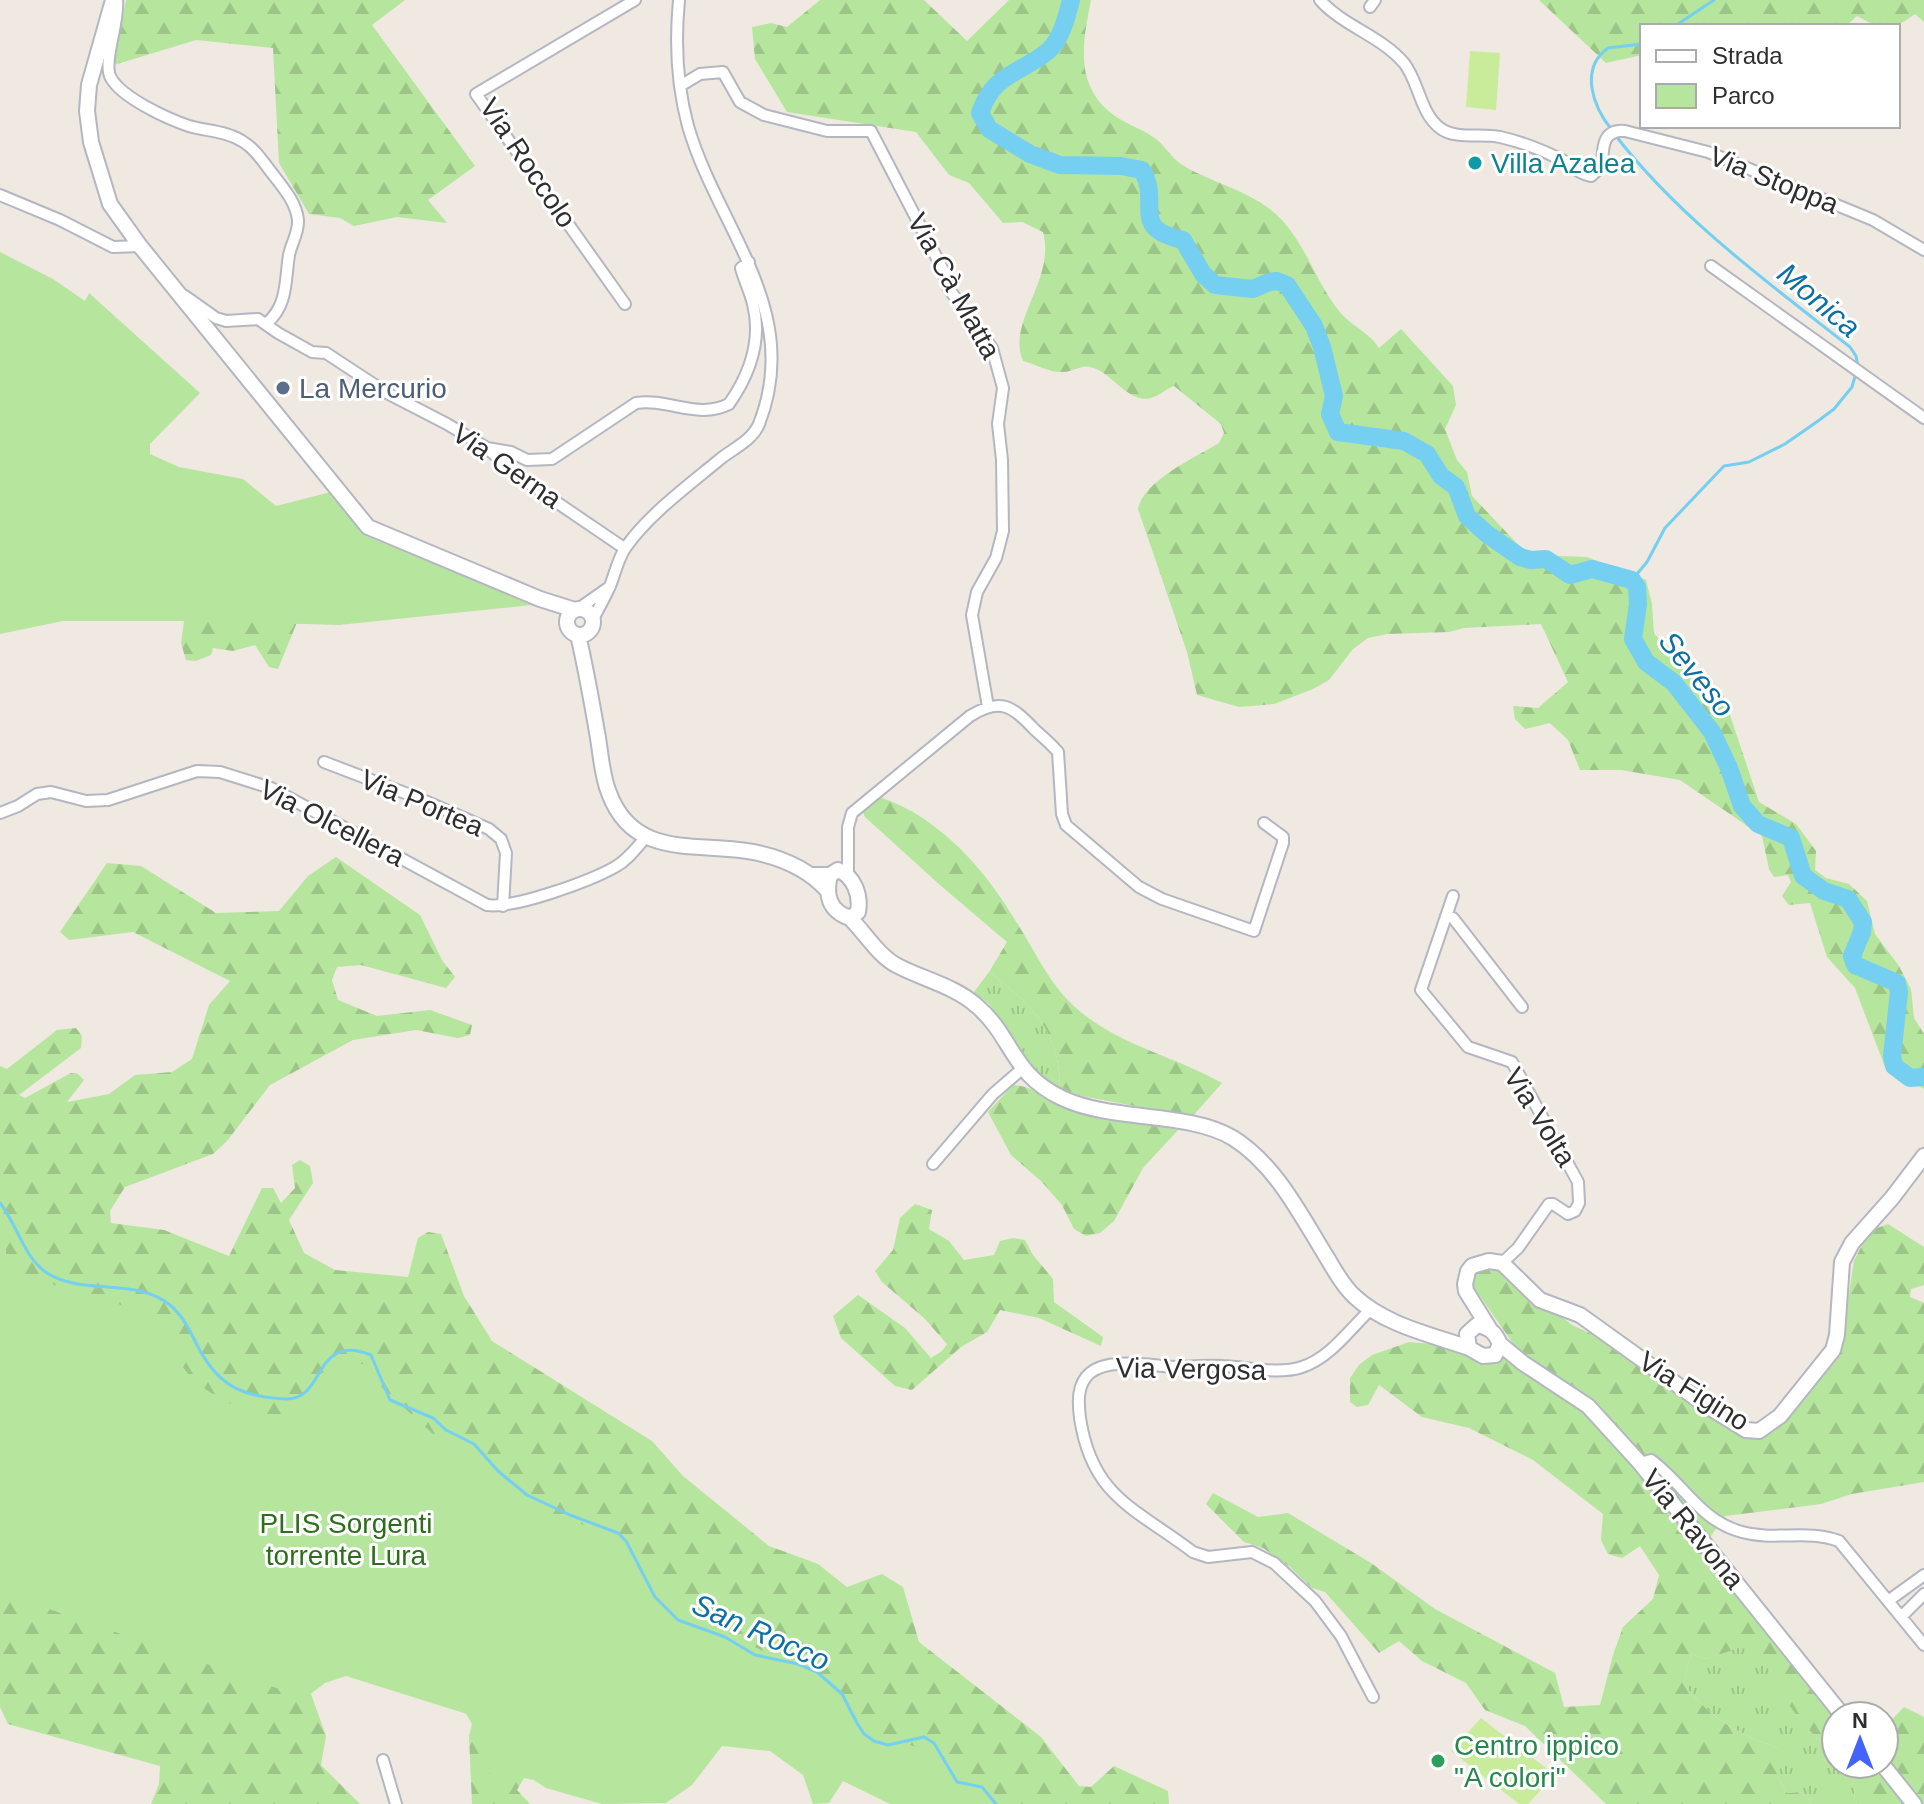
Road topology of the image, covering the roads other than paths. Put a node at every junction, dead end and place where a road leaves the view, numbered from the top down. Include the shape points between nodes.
1 (115, 0) edge
2 (635, 0) edge
3 (679, 0) edge
4 (1320, 0) edge
5 (680, 86) junction
6 (0, 195) edge
7 (140, 246) junction
8 (1924, 250) edge
9 (749, 262) junction
10 (1711, 266) dead end
11 (177, 290) junction
12 (625, 304) dead end
13 (267, 323) junction
14 (1924, 418) edge
15 (487, 448) junction
16 (624, 548) junction
17 (610, 586) junction
18 (540, 599) junction
19 (576, 609) junction
20 (582, 627) junction
21 (988, 707) junction
22 (324, 762) dead end
23 (0, 813) edge
24 (1264, 823) dead end
25 (647, 836) junction
26 (839, 873) junction
27 (813, 875) junction
28 (827, 890) junction
29 (1453, 896) dead end
30 (503, 906) junction
31 (854, 912) junction
32 (1446, 916) junction
33 (1522, 1007) dead end
34 (1022, 1069) junction
35 (1924, 1156) edge
36 (933, 1164) dead end
37 (1502, 1263) junction
38 (1371, 1309) junction
39 (1478, 1311) junction
40 (1489, 1328) junction
41 (1471, 1329) junction
42 (1432, 1335) junction
43 (1469, 1348) junction
44 (1498, 1349) junction
45 (1640, 1463) junction
46 (1924, 1575) edge
47 (1924, 1594) edge
48 (1888, 1601) junction
49 (1901, 1617) junction
50 (1924, 1645) edge
51 (1373, 1697) dead end
52 (1830, 1700) edge
53 (383, 1760) dead end
54 (1895, 1780) edge
55 (396, 1804) edge
56 (1914, 1804) edge

1 - 7 street via 89,85 87,111 110,204
1 - 13 street via 117,27 108,67 116,86 187,125 240,139 295,205 298,229 284,296
2 - 12 street, Via Roccolo via 476,94
3 - 5 street
4 - 8 street, Via Stoppa via 1403,62 1428,113 1449,132 1508,140 1591,176 1602,166 1602,143 1612,133 1708,152 1873,220
5 - 9 street via 688,128
5 - 21 street, Via Cà Matta via 700,74 723,72 740,102 764,115 827,131 871,131 949,289 992,348 1003,388 998,424 1003,531 972,615
6 - 7 street via 113,247
7 - 11 street
9 - 15 street via 741,268 757,335 740,390 729,404 702,411 636,403 552,459 527,460
9 - 16 street via 771,350 758,427 672,498
10 - 14 street
11 - 13 street via 216,318
11 - 18 street via 368,527
13 - 15 street, Via Gerna
15 - 16 street, Via Gerna via 518,476
16 - 17 street
17 - 19 street
17 - 20 street
18 - 19 street
18 - 20 street
19 - 20 street via 588,611
20 - 25 street via 609,793 622,816
21 - 24 street via 1017,711 1058,752 1066,825 1139,887 1162,899 1254,931 1283,843 1283,837
21 - 26 street via 852,813 848,857
22 - 30 street, Via Portea via 489,829 501,839 506,853
23 - 30 street, Via Olcellera via 37,794 108,800 197,771 220,772 271,788 487,905
25 - 27 street via 676,846 757,852
25 - 30 street via 614,868
26 - 27 street
26 - 28 street
26 - 31 street via 856,889
27 - 28 street
28 - 31 street via 836,911
29 - 32 street, Via Volta
31 - 34 street via 869,938 895,964 978,1007
32 - 33 street via 1453,918
32 - 37 street, Via Volta via 1421,990 1468,1047 1512,1062 1578,1182 1575,1211 1568,1214 1549,1204
34 - 36 street via 993,1094
34 - 38 street via 1045,1089 1086,1107 1205,1127 1232,1137 1271,1171 1338,1276
35 - 37 street, Via Figino via 1842,1262 1833,1350 1780,1416 1759,1431 1746,1430 1704,1404 1580,1315 1540,1300
37 - 39 street via 1479,1263 1468,1271 1466,1291
38 - 42 street
38 - 51 street, Via Vergosa via 1323,1356 1298,1368 1108,1365 1090,1373 1078,1397 1092,1463 1114,1496 1193,1552 1208,1557 1252,1552 1274,1563 1315,1601 1341,1636
39 - 40 street
39 - 41 street
40 - 41 street
40 - 44 street
41 - 42 street
41 - 43 street
42 - 43 street
43 - 44 street, Via Ravona via 1483,1356
44 - 45 street, Via Ravona via 1588,1406
45 - 48 street via 1651,1460 1722,1525 1774,1537 1802,1534 1839,1541
45 - 52 street, Via Ravona
46 - 48 street
47 - 49 street
48 - 49 street
49 - 50 street
53 - 55 street
54 - 56 street

